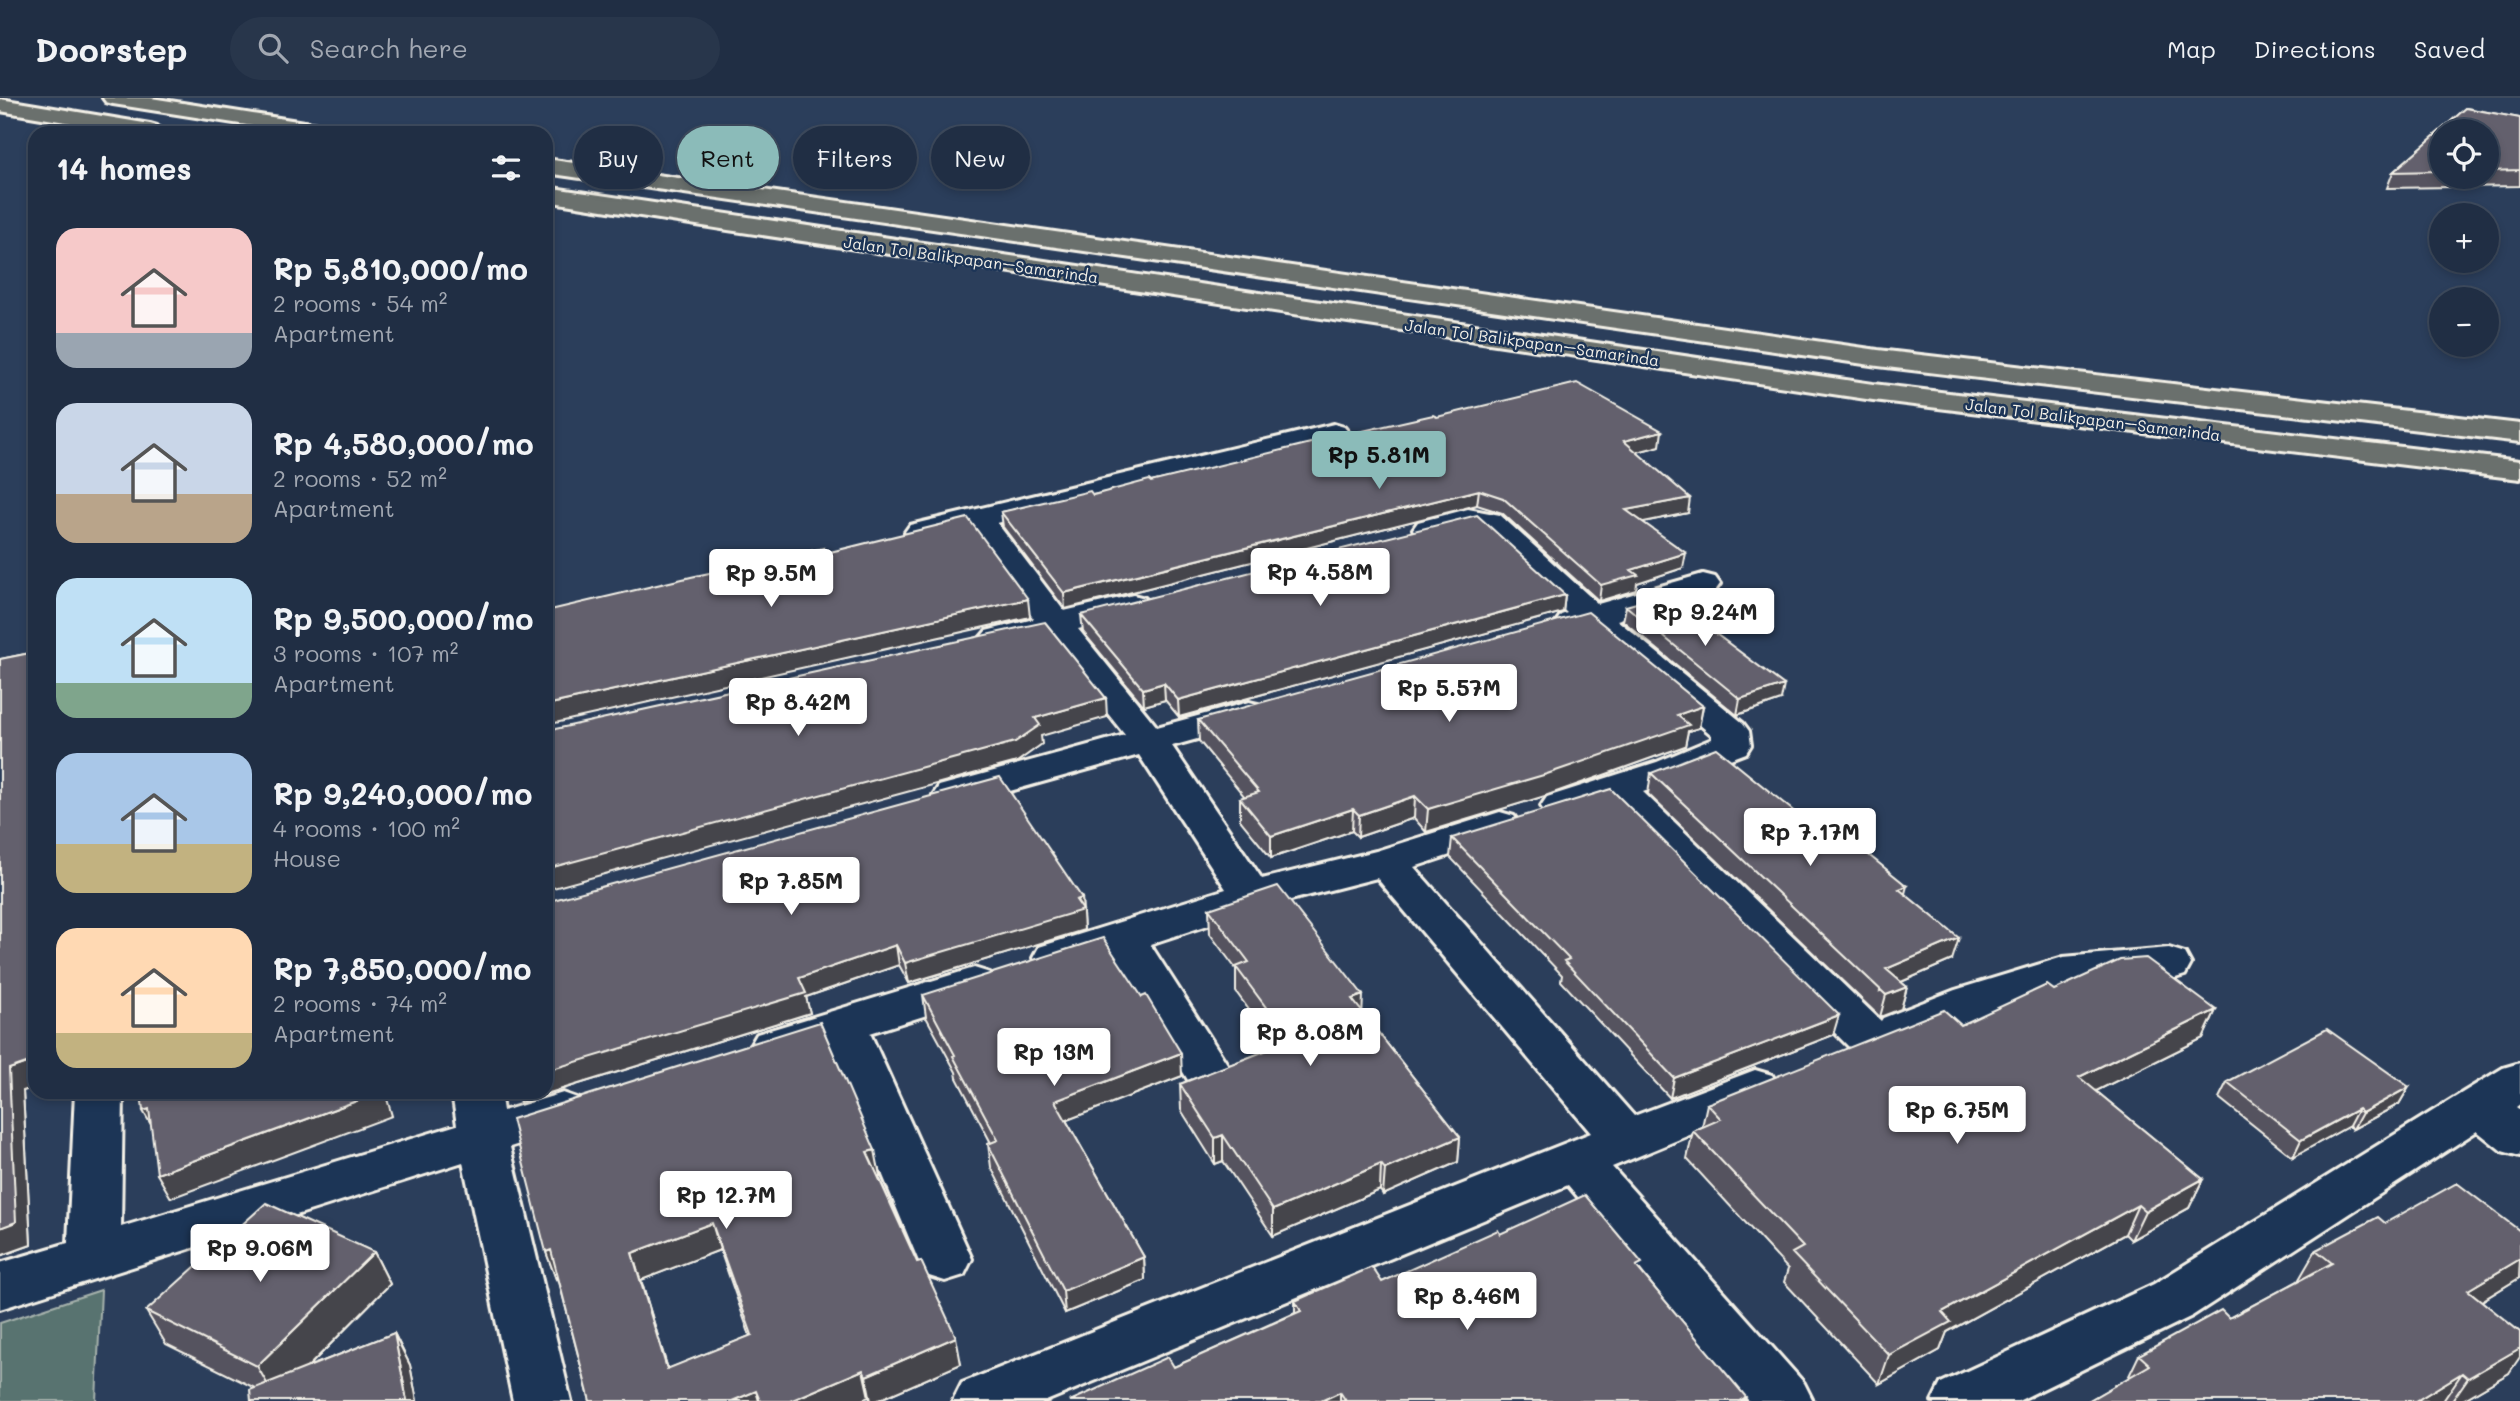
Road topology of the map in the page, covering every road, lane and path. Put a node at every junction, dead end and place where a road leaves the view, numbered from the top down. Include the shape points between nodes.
1 (113, 98) edge
2 (0, 105) edge
3 (128, 126) edge
4 (291, 126) edge
5 (553, 167) edge
6 (553, 195) edge
7 (1334, 433) dead end
8 (2520, 433) edge
9 (2520, 470) edge
10 (978, 520) junction
11 (1401, 536) edge
12 (897, 537) edge
13 (1703, 584) dead end
14 (1162, 597) edge
15 (1591, 616) junction
16 (1056, 625) junction
17 (1545, 631) edge
18 (962, 646) edge
19 (1281, 705) edge
20 (1149, 741) junction
21 (1615, 788) junction
22 (922, 804) edge
23 (1386, 862) junction
24 (1252, 896) junction
25 (1123, 937) junction
26 (2169, 964) dead end
27 (843, 1025) junction
28 (1872, 1041) junction
29 (736, 1058) edge
30 (1205, 1068) dead end
31 (99, 1099) edge
32 (603, 1100) edge
33 (2506, 1108) edge
34 (480, 1114) edge
35 (1625, 1139) junction
36 (1576, 1160) junction
37 (94, 1258) junction
38 (945, 1259) dead end
39 (0, 1286) edge
40 (542, 1401) edge
41 (982, 1401) edge
42 (1784, 1401) edge
43 (1961, 1401) edge

1 - 4 highway
2 - 3 highway
5 - 8 highway, Jalan Tol Balikpapan–Samarinda via 1878,358
6 - 9 highway, Jalan Tol Balikpapan–Samarinda via 1873,392
7 - 10 street
10 - 12 street
10 - 16 street
11 - 15 street via 1468,519 1489,522
13 - 15 street
14 - 16 street
15 - 17 street
15 - 21 street via 1730,731 1732,745
16 - 18 street
16 - 20 street
19 - 20 street
20 - 22 street
20 - 24 street
21 - 23 street
21 - 28 street
23 - 24 street
23 - 35 street
24 - 25 street
25 - 27 street
25 - 30 street
26 - 28 street via 2063,974 1971,1002
27 - 29 street
27 - 38 street
28 - 35 street
31 - 37 street
32 - 34 street
33 - 43 street via 2174,1300
34 - 37 street
34 - 40 street
35 - 36 street
36 - 41 street
36 - 42 street
37 - 39 street

